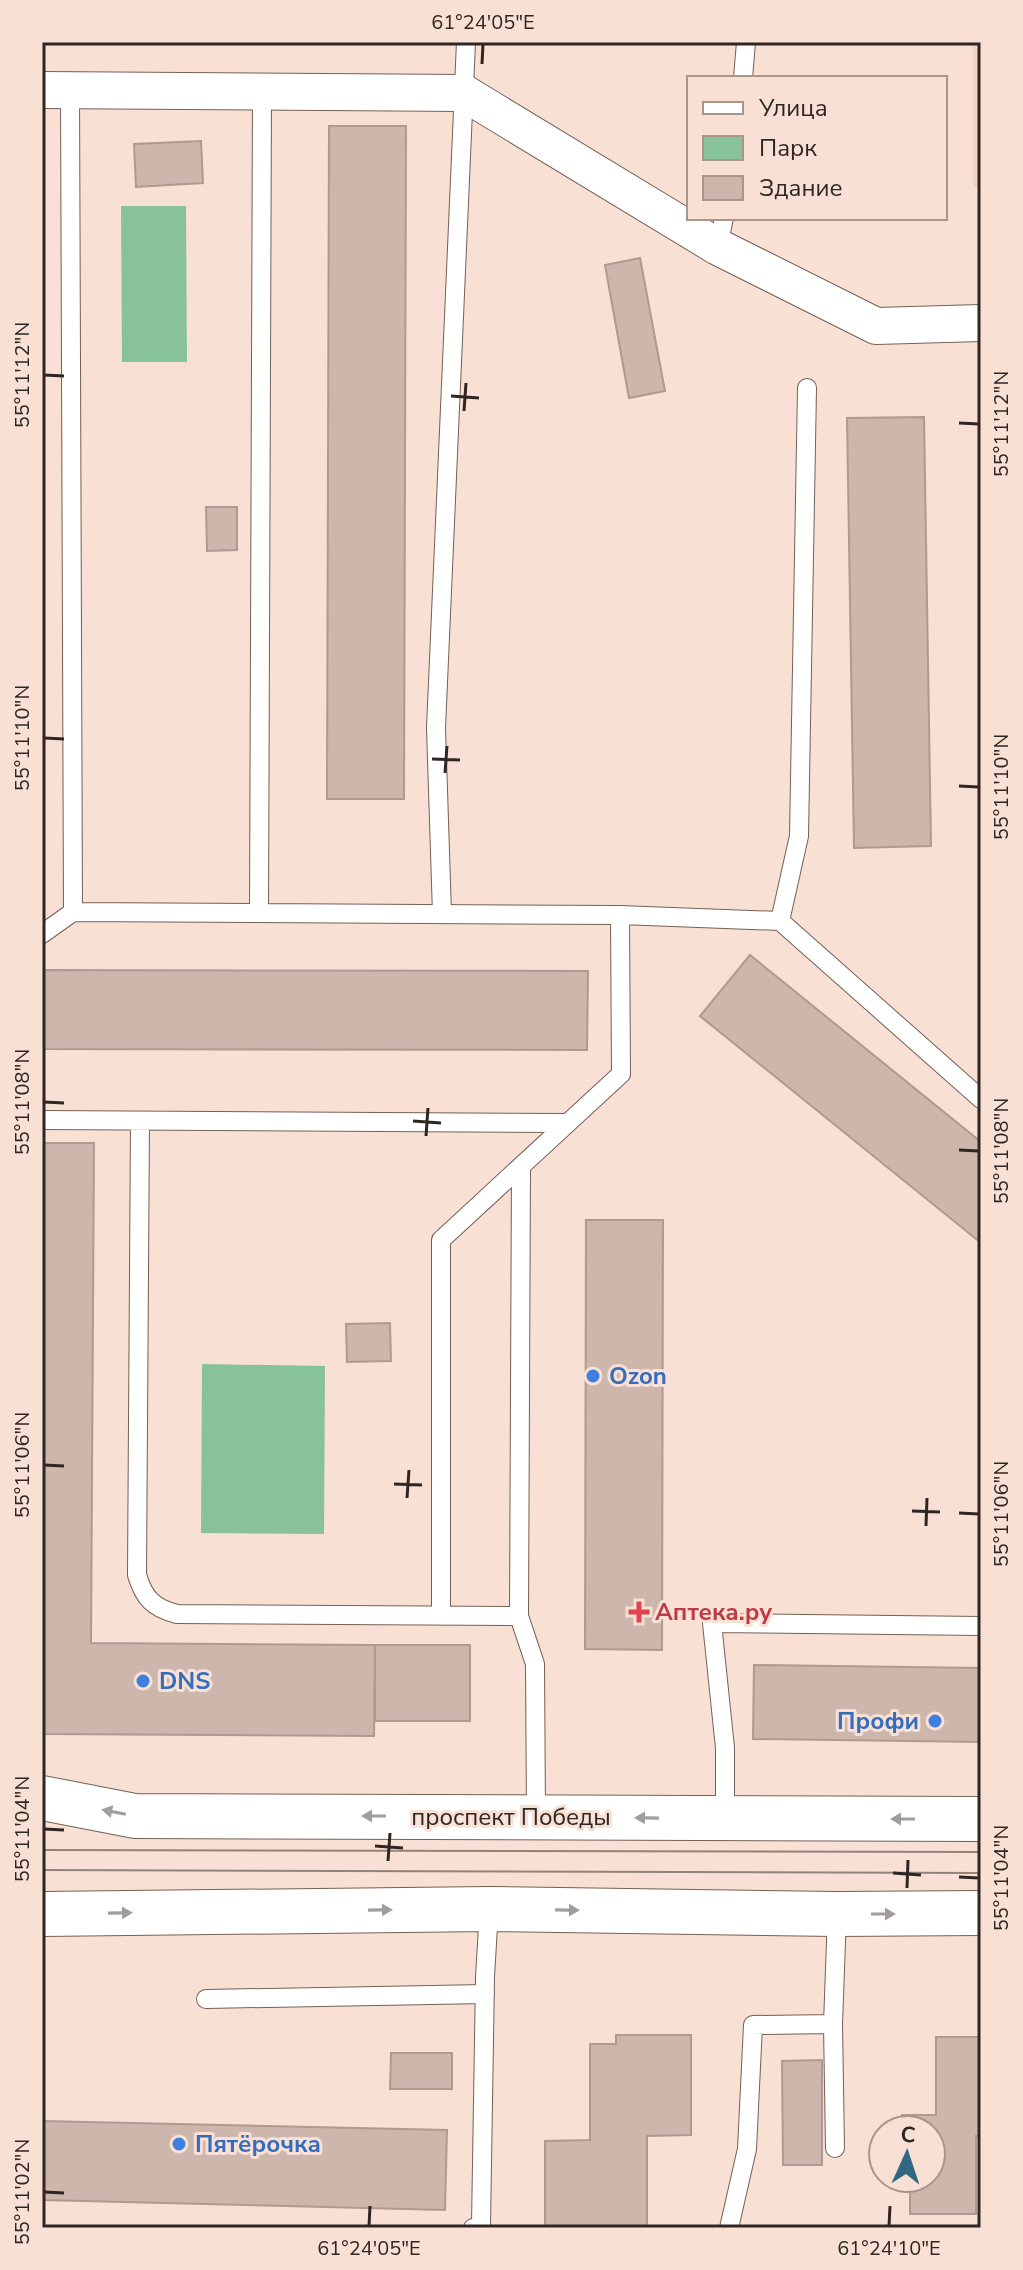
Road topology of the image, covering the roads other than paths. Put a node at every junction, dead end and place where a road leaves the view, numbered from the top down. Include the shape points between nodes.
1 (466, 42) edge
2 (746, 42) edge
3 (743, 76) edge
4 (56, 90) edge
5 (262, 92) junction
6 (464, 93) junction
7 (687, 214) edge
8 (697, 220) edge
9 (721, 233) edge
10 (981, 323) edge
11 (807, 388) dead end
12 (73, 912) junction
13 (259, 913) junction
14 (442, 914) junction
15 (620, 915) junction
16 (780, 921) junction
17 (42, 934) edge
18 (981, 1099) edge
19 (42, 1120) edge
20 (140, 1121) junction
21 (568, 1123) junction
22 (521, 1167) junction
23 (441, 1616) junction
24 (519, 1616) junction
25 (981, 1626) edge
26 (42, 1798) edge
27 (536, 1816) junction
28 (725, 1818) junction
29 (981, 1819) edge
30 (489, 1909) junction
31 (981, 1913) edge
32 (42, 1914) edge
33 (837, 1914) junction
34 (485, 1994) junction
35 (206, 1999) dead end
36 (833, 2024) junction
37 (835, 2148) dead end
38 (479, 2227) edge
39 (729, 2228) edge

1 - 6 lane
2 - 3 lane
4 - 5 street
4 - 12 lane
5 - 6 street
5 - 13 lane
6 - 7 street
6 - 14 lane via 436,728
8 - 9 street
9 - 10 street via 876,326
11 - 16 lane via 799,836
12 - 13 lane
12 - 17 lane
13 - 14 lane
14 - 15 lane
15 - 16 lane
15 - 21 lane via 621,1074
16 - 18 lane
19 - 20 lane
20 - 21 lane
20 - 23 lane via 137,1575 142,1593 162,1610 177,1614
21 - 22 lane
22 - 23 lane via 441,1240
22 - 24 lane
23 - 24 lane
24 - 27 lane via 535,1664
25 - 28 lane via 712,1623 725,1748
27 -> 26 main road, проспект Победы via 135,1816
28 -> 27 main road, проспект Победы
29 -> 28 main road, проспект Победы
32 -> 30 main road
30 -> 33 main road
30 - 34 lane
33 -> 31 main road
33 - 36 lane
34 - 35 lane
34 - 38 lane
36 - 37 lane
36 - 39 lane via 753,2025 747,2149

